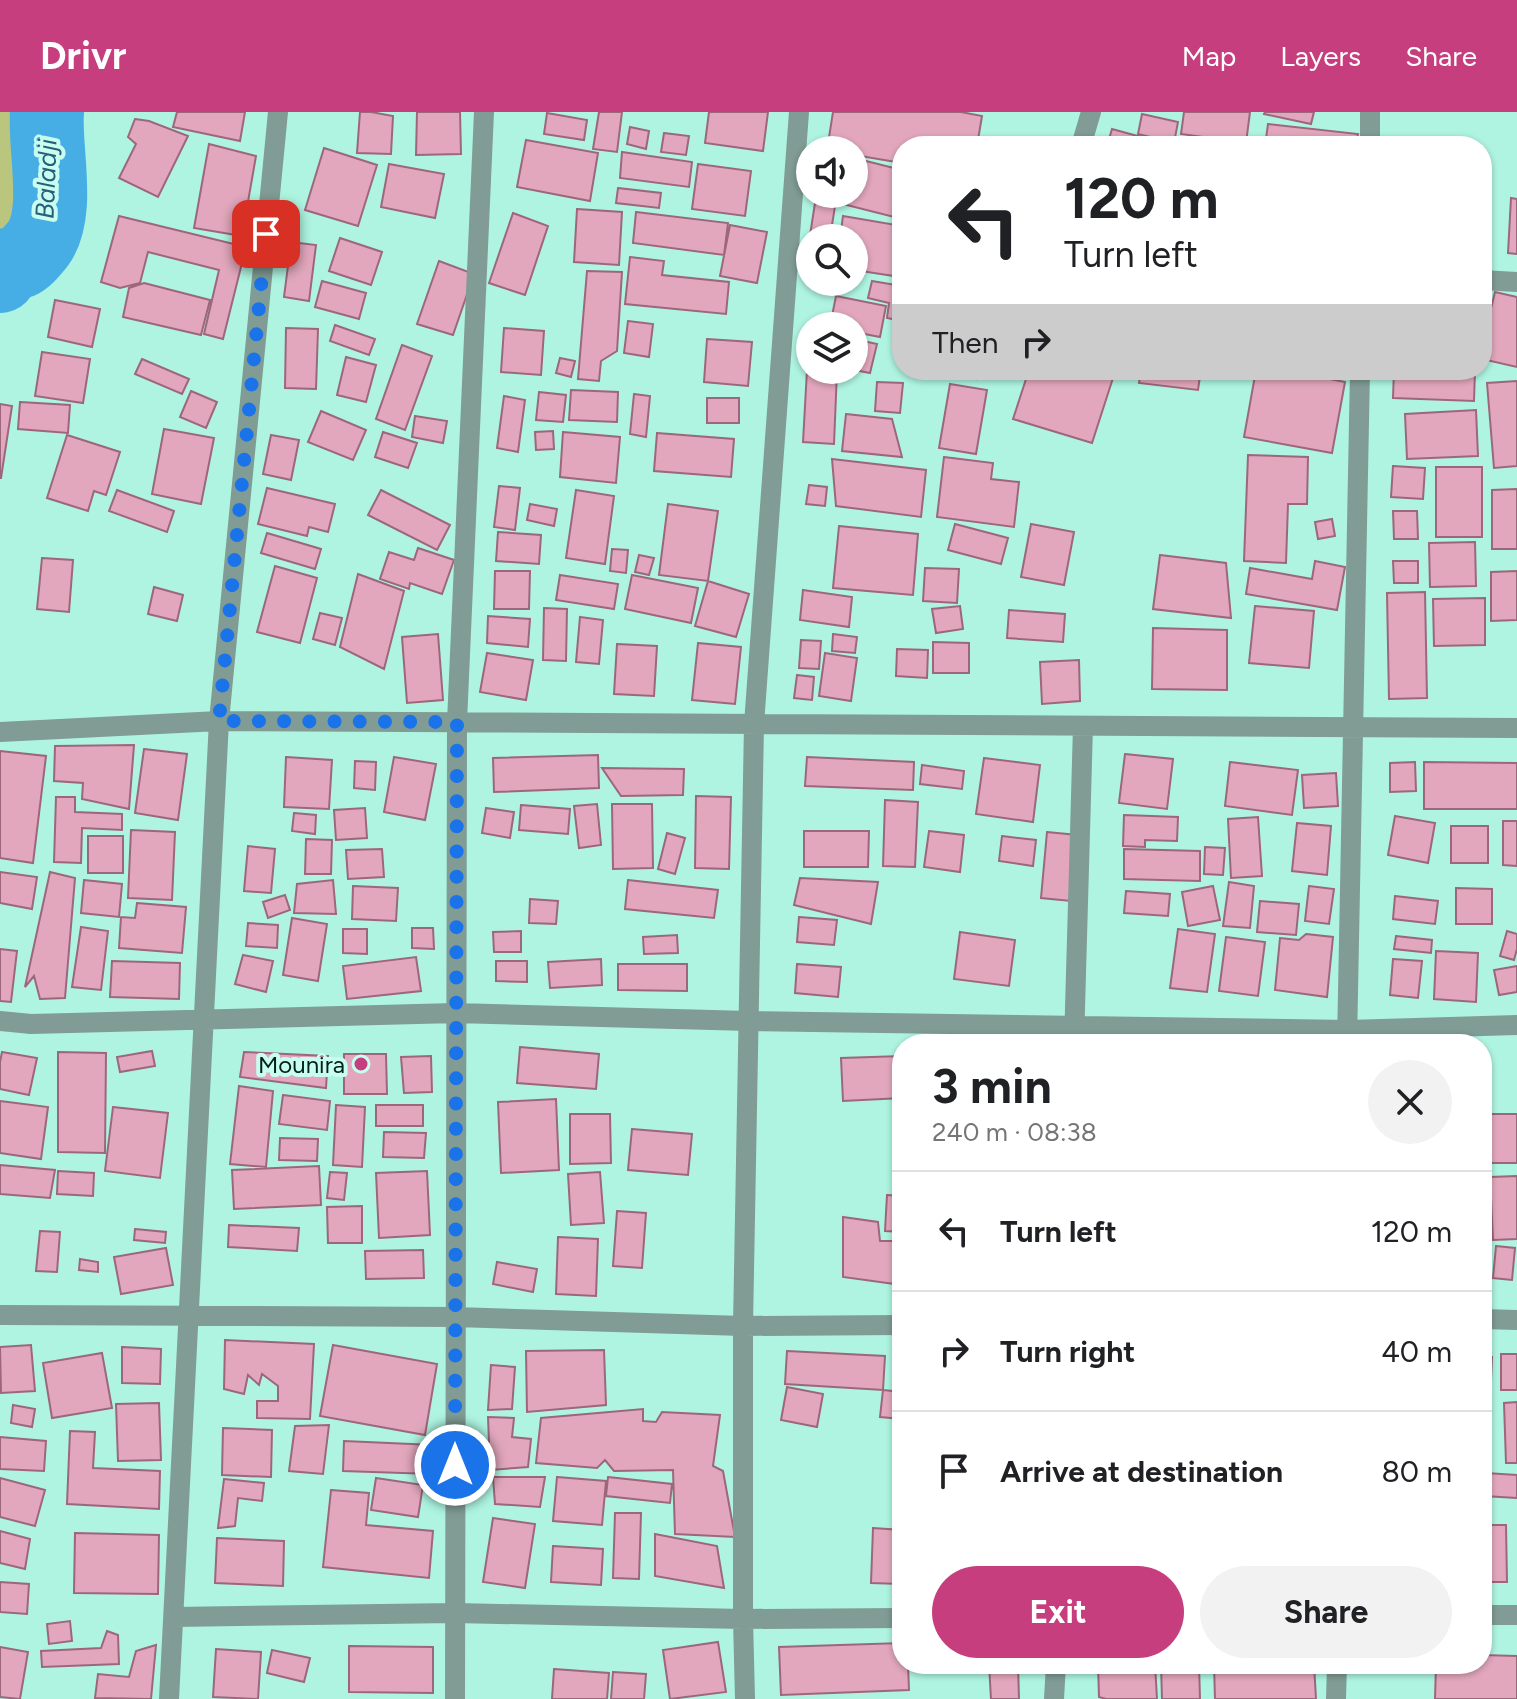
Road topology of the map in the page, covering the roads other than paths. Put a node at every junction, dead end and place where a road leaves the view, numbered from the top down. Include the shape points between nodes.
1 (278, 112) edge
2 (484, 112) edge
3 (799, 112) edge
4 (1091, 112) edge
5 (1370, 112) edge
6 (1084, 136) edge
7 (1370, 136) edge
8 (1492, 281) edge
9 (1517, 282) edge
10 (1360, 380) edge
11 (219, 721) junction
12 (457, 722) junction
13 (754, 724) junction
14 (1083, 726) junction
15 (1353, 727) junction
16 (1517, 728) edge
17 (0, 732) edge
18 (456, 1013) junction
19 (204, 1019) junction
20 (0, 1021) edge
21 (749, 1021) junction
22 (1517, 1025) edge
23 (1051, 1034) edge
24 (1074, 1034) edge
25 (1348, 1034) edge
26 (1390, 1034) edge
27 (0, 1315) edge
28 (189, 1316) junction
29 (456, 1317) junction
30 (1492, 1319) edge
31 (1517, 1320) edge
32 (892, 1325) edge
33 (743, 1326) junction
34 (455, 1613) junction
35 (1492, 1615) edge
36 (1517, 1615) edge
37 (174, 1617) junction
38 (892, 1618) edge
39 (743, 1619) junction
40 (1055, 1674) edge
41 (1337, 1674) edge
42 (169, 1699) edge
43 (455, 1699) edge
44 (745, 1699) edge
45 (1054, 1699) edge
46 (1336, 1699) edge

1 - 11 street
2 - 12 street
3 - 13 street
4 - 6 street
5 - 7 street
8 - 9 street
10 - 15 street
11 - 12 street
11 - 17 street
11 - 19 street
12 - 13 street
12 - 18 street
13 - 14 street
13 - 21 street
14 - 15 street
14 - 24 street
15 - 16 street
15 - 25 street
18 - 19 street
18 - 21 street
18 - 29 street
19 - 20 street
19 - 28 street
21 - 23 street
21 - 33 street
22 - 26 street
27 - 28 street
28 - 29 street
28 - 37 street
29 - 33 street
29 - 34 street
30 - 31 street
32 - 33 street
33 - 39 street
34 - 37 street
34 - 39 street
34 - 43 street
35 - 36 street
37 - 42 street
38 - 39 street
39 - 44 street
40 - 45 street
41 - 46 street

